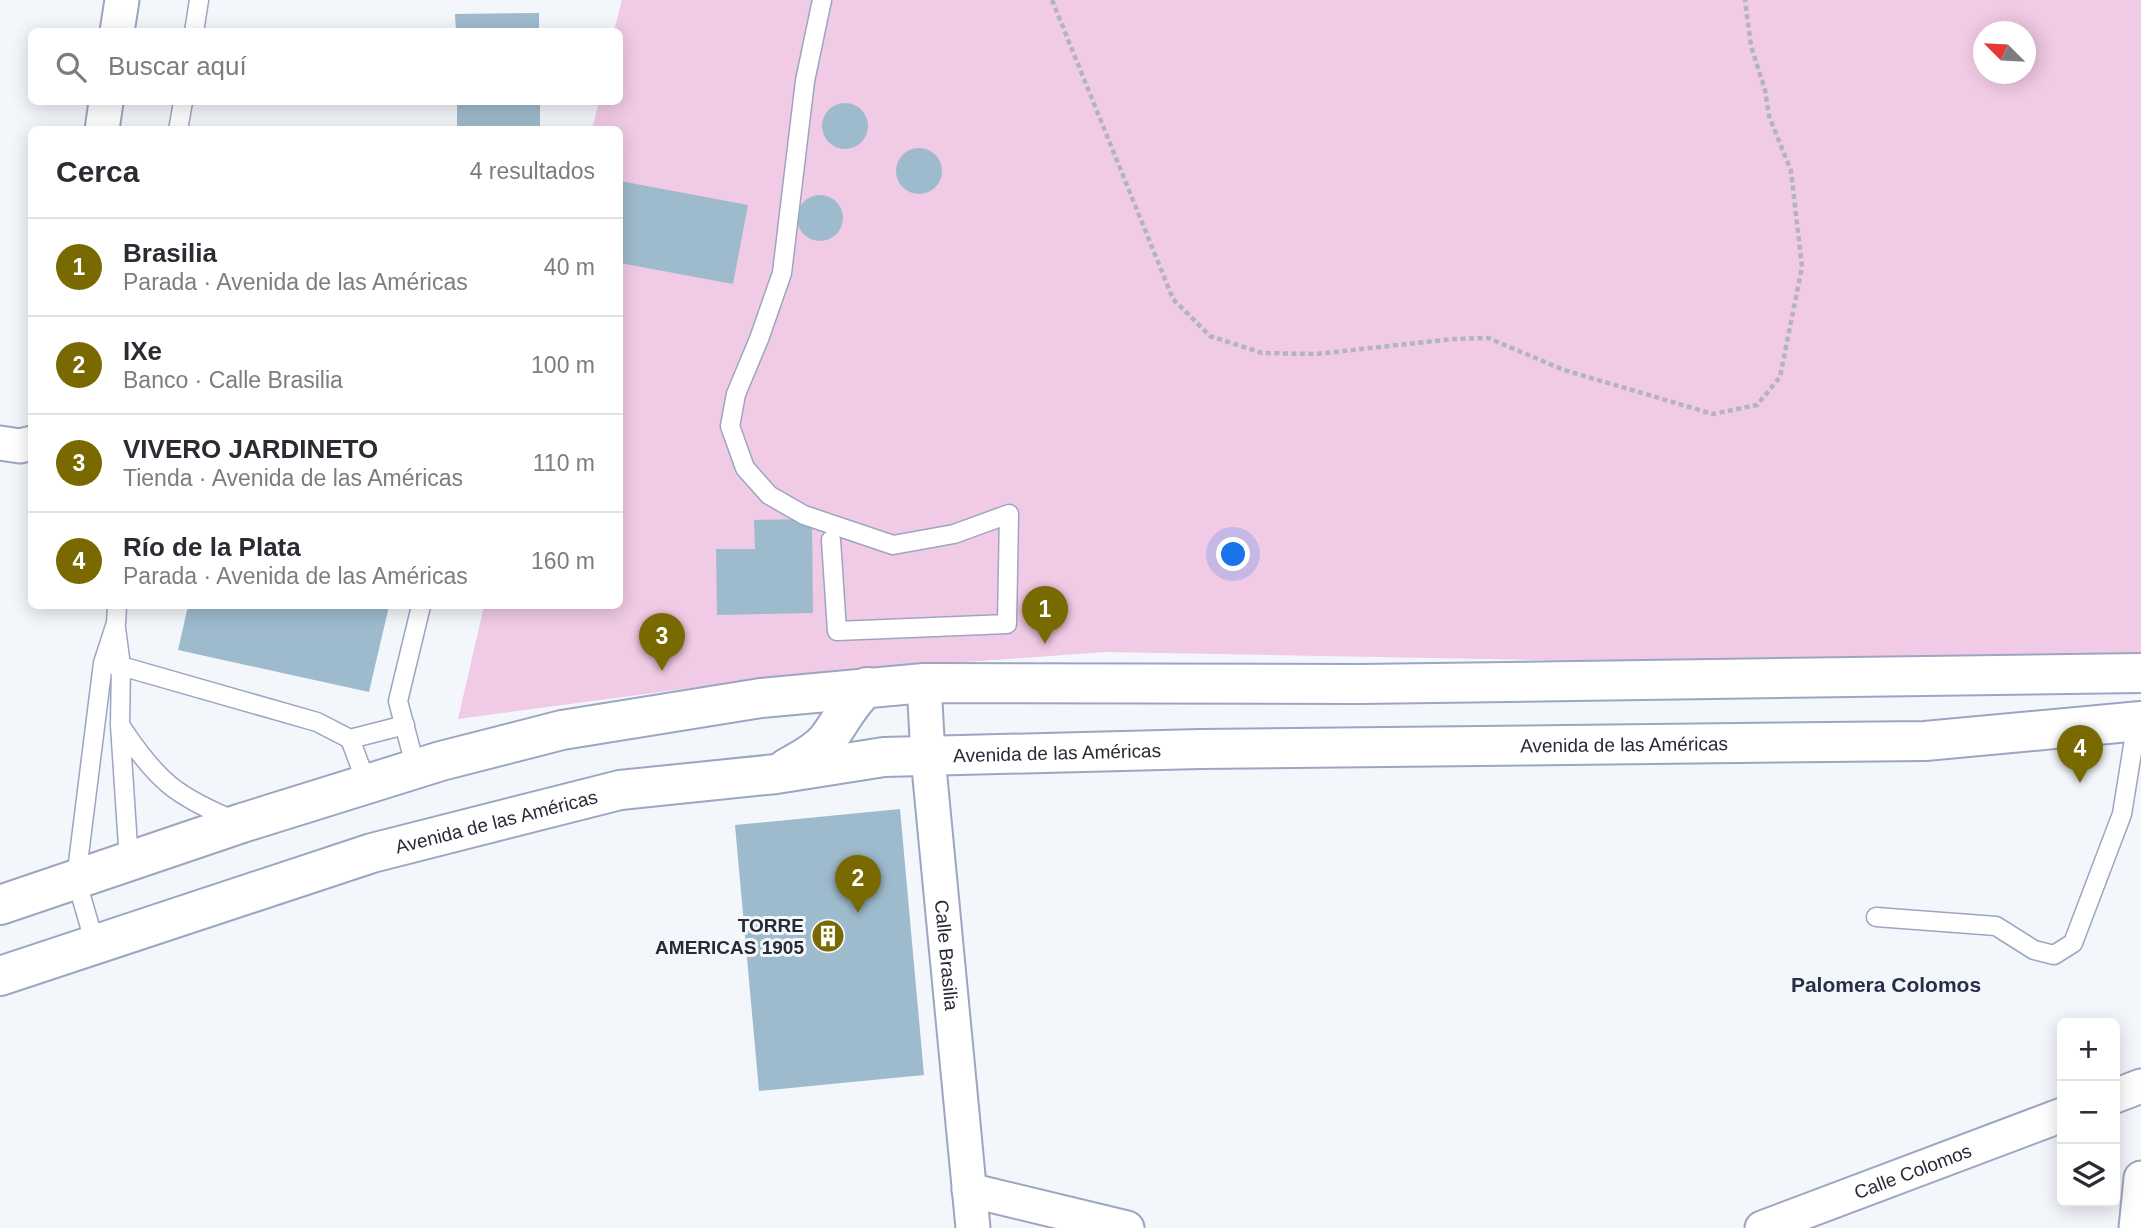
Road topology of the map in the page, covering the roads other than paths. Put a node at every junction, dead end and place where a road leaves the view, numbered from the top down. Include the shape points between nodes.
1 (122, 0) edge
2 (199, 0) edge
3 (822, 0) edge
4 (118, 28) edge
5 (195, 28) edge
6 (106, 105) edge
7 (182, 105) edge
8 (103, 126) edge
9 (179, 126) edge
10 (0, 443) edge
11 (28, 444) edge
12 (831, 540) dead end
13 (420, 609) edge
14 (116, 614) edge
15 (103, 663) junction
16 (121, 666) junction
17 (2141, 673) edge
18 (924, 683) junction
19 (867, 687) junction
20 (2139, 721) edge
21 (120, 725) junction
22 (405, 725) junction
23 (349, 739) junction
24 (929, 757) junction
25 (416, 769) junction
26 (776, 774) junction
27 (367, 784) junction
28 (242, 823) junction
29 (129, 862) junction
30 (75, 879) junction
31 (0, 905) edge
32 (1876, 917) dead end
33 (95, 944) junction
34 (0, 976) edge
35 (2141, 1086) edge
36 (2120, 1094) edge
37 (2057, 1117) edge
38 (2141, 1178) edge
39 (969, 1190) junction
40 (973, 1228) edge
41 (1127, 1228) edge
42 (1762, 1228) edge
43 (2136, 1228) edge

1 - 4 street
2 - 5 lane
3 - 12 lane via 805,81 782,273 736,394 730,426 745,468 769,495 804,515 893,545 954,534 1009,514 1007,624 837,631
6 - 8 street
7 - 9 lane
10 - 11 street
13 - 22 lane via 398,701
14 - 15 lane
14 - 16 lane
15 - 16 lane
15 - 30 lane
16 - 21 lane
16 - 23 lane via 317,722
17 - 18 main road via 1360,684
18 - 19 main road
18 - 24 street, Calle Brasilia
19 - 25 main road via 761,698 562,730
19 - 26 main road via 826,740
20 - 24 main road, Avenida de las Américas via 1925,741
20 - 32 lane via 2122,814 2073,943 2054,955 2034,950 1996,926
21 - 28 lane via 144,761 169,786
21 - 29 lane
22 - 23 lane
22 - 25 lane
23 - 27 lane
24 - 26 main road, Avenida de las Américas via 884,757
24 - 39 street, Calle Brasilia
25 - 27 main road
26 - 33 main road, Avenida de las Américas via 620,790 372,853
27 - 28 main road
28 - 29 main road
29 - 30 main road
30 - 31 main road
30 - 33 lane
33 - 34 main road, Avenida de las Américas
35 - 36 street
37 - 42 street, Calle Colomos
38 - 43 street
39 - 40 street, Calle Brasilia
39 - 41 street

